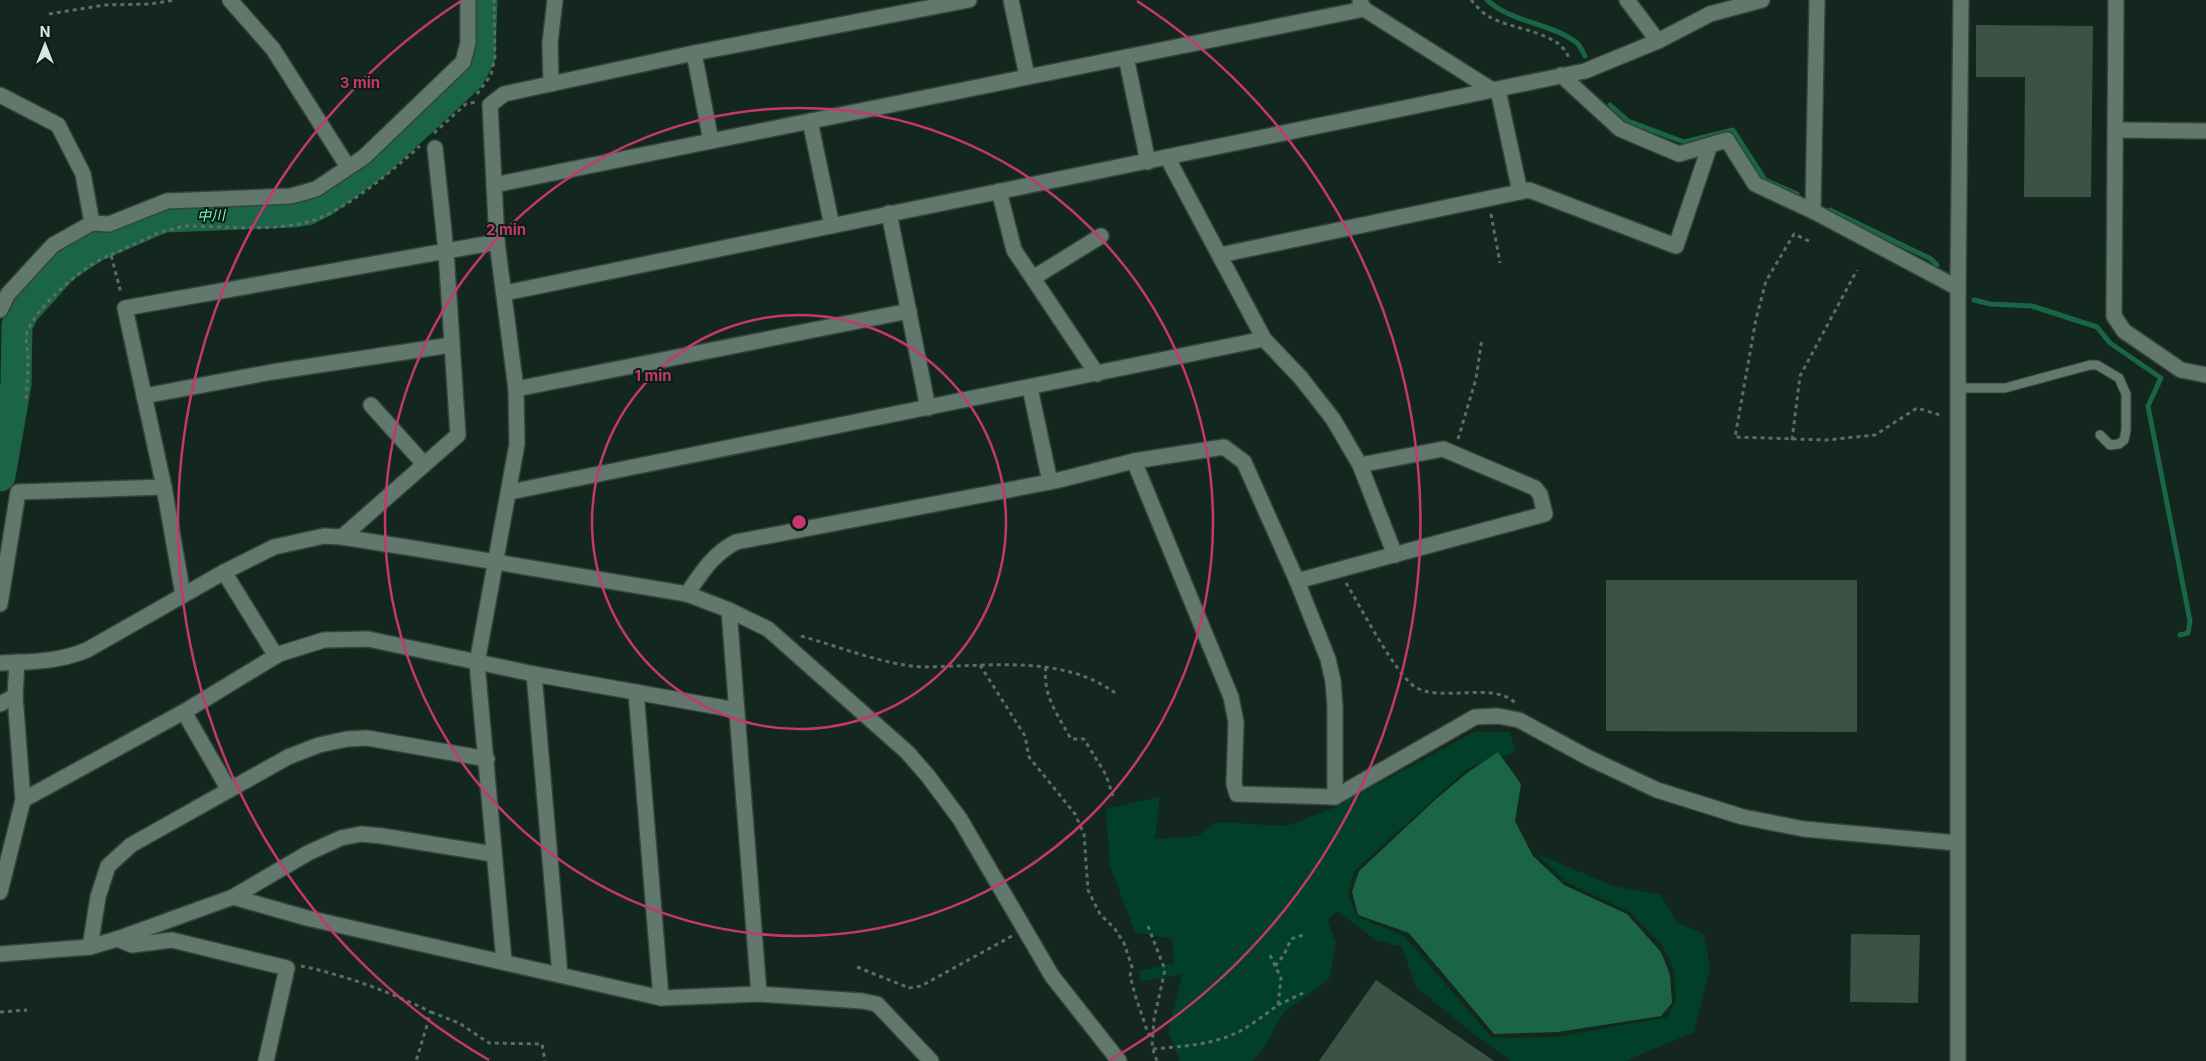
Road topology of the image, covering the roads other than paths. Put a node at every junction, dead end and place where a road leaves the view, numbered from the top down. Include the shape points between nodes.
1 (230, 0) edge
2 (468, 0) edge
3 (556, 0) edge
4 (969, 0) edge
5 (1011, 0) edge
6 (1627, 0) edge
7 (1762, 0) edge
8 (1817, 0) edge
9 (1961, 0) edge
10 (2116, 0) edge
11 (924, 4) edge
12 (1362, 5) edge
13 (1658, 41) junction
14 (694, 53) junction
15 (1126, 56) junction
16 (1567, 74) junction
17 (1027, 76) junction
18 (551, 84) junction
19 (1496, 90) junction
20 (0, 94) edge
21 (810, 121) junction
22 (2115, 130) junction
23 (2206, 131) edge
24 (711, 141) junction
25 (1710, 146) junction
26 (435, 148) dead end
27 (1167, 157) junction
28 (1148, 162) junction
29 (348, 167) junction
30 (494, 185) junction
31 (999, 191) junction
32 (1520, 192) junction
33 (1813, 212) junction
34 (889, 214) junction
35 (92, 223) junction
36 (832, 226) junction
37 (1100, 236) dead end
38 (497, 242) junction
39 (446, 251) junction
40 (1220, 255) junction
41 (1033, 278) junction
42 (1958, 288) junction
43 (505, 293) junction
44 (0, 310) edge
45 (909, 311) junction
46 (1264, 339) junction
47 (451, 345) junction
48 (1097, 374) junction
49 (2206, 375) edge
50 (1030, 388) junction
51 (1958, 388) junction
52 (516, 389) junction
53 (144, 396) junction
54 (371, 405) dead end
55 (928, 408) junction
56 (2100, 435) dead end
57 (1134, 461) junction
58 (424, 464) junction
59 (1360, 465) junction
60 (1050, 482) junction
61 (164, 487) junction
62 (510, 492) junction
63 (342, 537) junction
64 (1395, 556) junction
65 (497, 562) junction
66 (224, 572) junction
67 (1297, 581) junction
68 (687, 594) junction
69 (183, 595) junction
70 (0, 604) edge
71 (729, 610) junction
72 (276, 656) junction
73 (17, 662) junction
74 (0, 663) edge
75 (477, 663) junction
76 (534, 674) junction
77 (636, 692) junction
78 (14, 696) junction
79 (0, 704) edge
80 (736, 710) junction
81 (184, 712) junction
82 (486, 759) junction
83 (229, 790) junction
84 (1335, 797) junction
85 (23, 800) junction
86 (1957, 843) junction
87 (493, 854) junction
88 (0, 892) edge
89 (233, 897) junction
90 (117, 939) junction
91 (90, 947) junction
92 (0, 954) edge
93 (504, 962) junction
94 (560, 975) junction
95 (759, 994) junction
96 (661, 998) junction
97 (266, 1061) edge
98 (931, 1061) edge
99 (1119, 1061) edge
100 (1958, 1061) edge

1 - 29 street via 273,49
2 - 29 street via 468,43 463,62 364,157
3 - 18 street via 550,43
4 - 11 street
5 - 17 street
6 - 13 street
7 - 13 street via 1710,14
8 - 33 street
9 - 42 street
10 - 22 street
11 - 14 street
12 - 15 street
12 - 19 street
13 - 16 street via 1585,71
14 - 18 street
14 - 24 street
15 - 17 street
15 - 28 street
16 - 19 street
16 - 25 street via 1620,129 1679,154
17 - 21 street
18 - 30 street via 504,94 490,105
19 - 27 street
19 - 32 street
20 - 35 street via 58,124 83,174
21 - 24 street
21 - 36 street
22 - 23 street
22 - 49 street via 2114,316 2124,331 2181,370
24 - 30 street
25 - 32 street via 1676,246 1529,190
25 - 33 street via 1727,140 1755,184
26 - 39 street
27 - 28 street
27 - 40 street
28 - 31 street
29 - 35 street via 304,194 166,201 109,224
30 - 38 street
31 - 34 street
31 - 41 street via 1014,250
32 - 40 street
33 - 42 street
34 - 36 street
34 - 45 street
35 - 44 street via 53,245 8,294
36 - 43 street
37 - 41 street
38 - 39 street
38 - 43 street
39 - 47 street
39 - 53 street via 125,308
40 - 46 street
41 - 48 street
42 - 51 street
43 - 52 street
45 - 52 street
45 - 55 street
46 - 48 street
46 - 59 street via 1301,378 1333,419
47 - 53 street via 272,372
47 - 58 street via 458,435
48 - 50 street
50 - 55 street
50 - 60 street
51 - 56 lane via 2005,388 2097,365 2119,378 2126,394 2124,440 2110,445
51 - 86 street
52 - 62 street via 517,444
53 - 61 street
54 - 58 street
55 - 62 street
57 - 60 street
57 - 67 street via 1216,446 1232,452 1244,462
57 - 84 street via 1231,697 1236,722 1234,784 1237,794
58 - 63 street
59 - 64 street
59 - 64 street via 1442,449 1535,488 1540,494 1545,514
60 - 68 street via 736,542 711,559
61 - 69 street
61 - 70 street via 18,492
62 - 65 street
63 - 65 street
63 - 66 street via 324,536 274,548
64 - 67 street
65 - 68 street
65 - 75 street
66 - 69 street
66 - 72 street
67 - 84 street via 1328,659 1333,681
68 - 71 street
69 - 73 street via 87,650 66,658
71 - 80 street
71 - 99 street via 768,629 907,752 928,776 960,819 1052,976
72 - 75 street via 324,640 368,639
72 - 81 street
73 - 74 street
73 - 78 street
75 - 76 street
75 - 82 street
76 - 77 street
76 - 94 street
77 - 80 street
77 - 96 street
78 - 79 street
78 - 85 street
80 - 95 street
81 - 83 street
81 - 85 street
82 - 83 street via 367,738 347,739 320,745 288,758
82 - 87 street
83 - 91 street via 131,845 108,866 98,897
84 - 86 street via 1475,717 1498,716 1519,720 1658,790 1743,818 1804,829
85 - 88 street
86 - 100 street
87 - 89 street via 361,834 341,838 308,853
87 - 93 street
89 - 90 street
89 - 93 street via 307,918
90 - 91 street
90 - 97 street via 132,945 172,940 287,968
91 - 92 street
93 - 94 street
94 - 96 street
95 - 96 street
95 - 98 street via 877,1004

